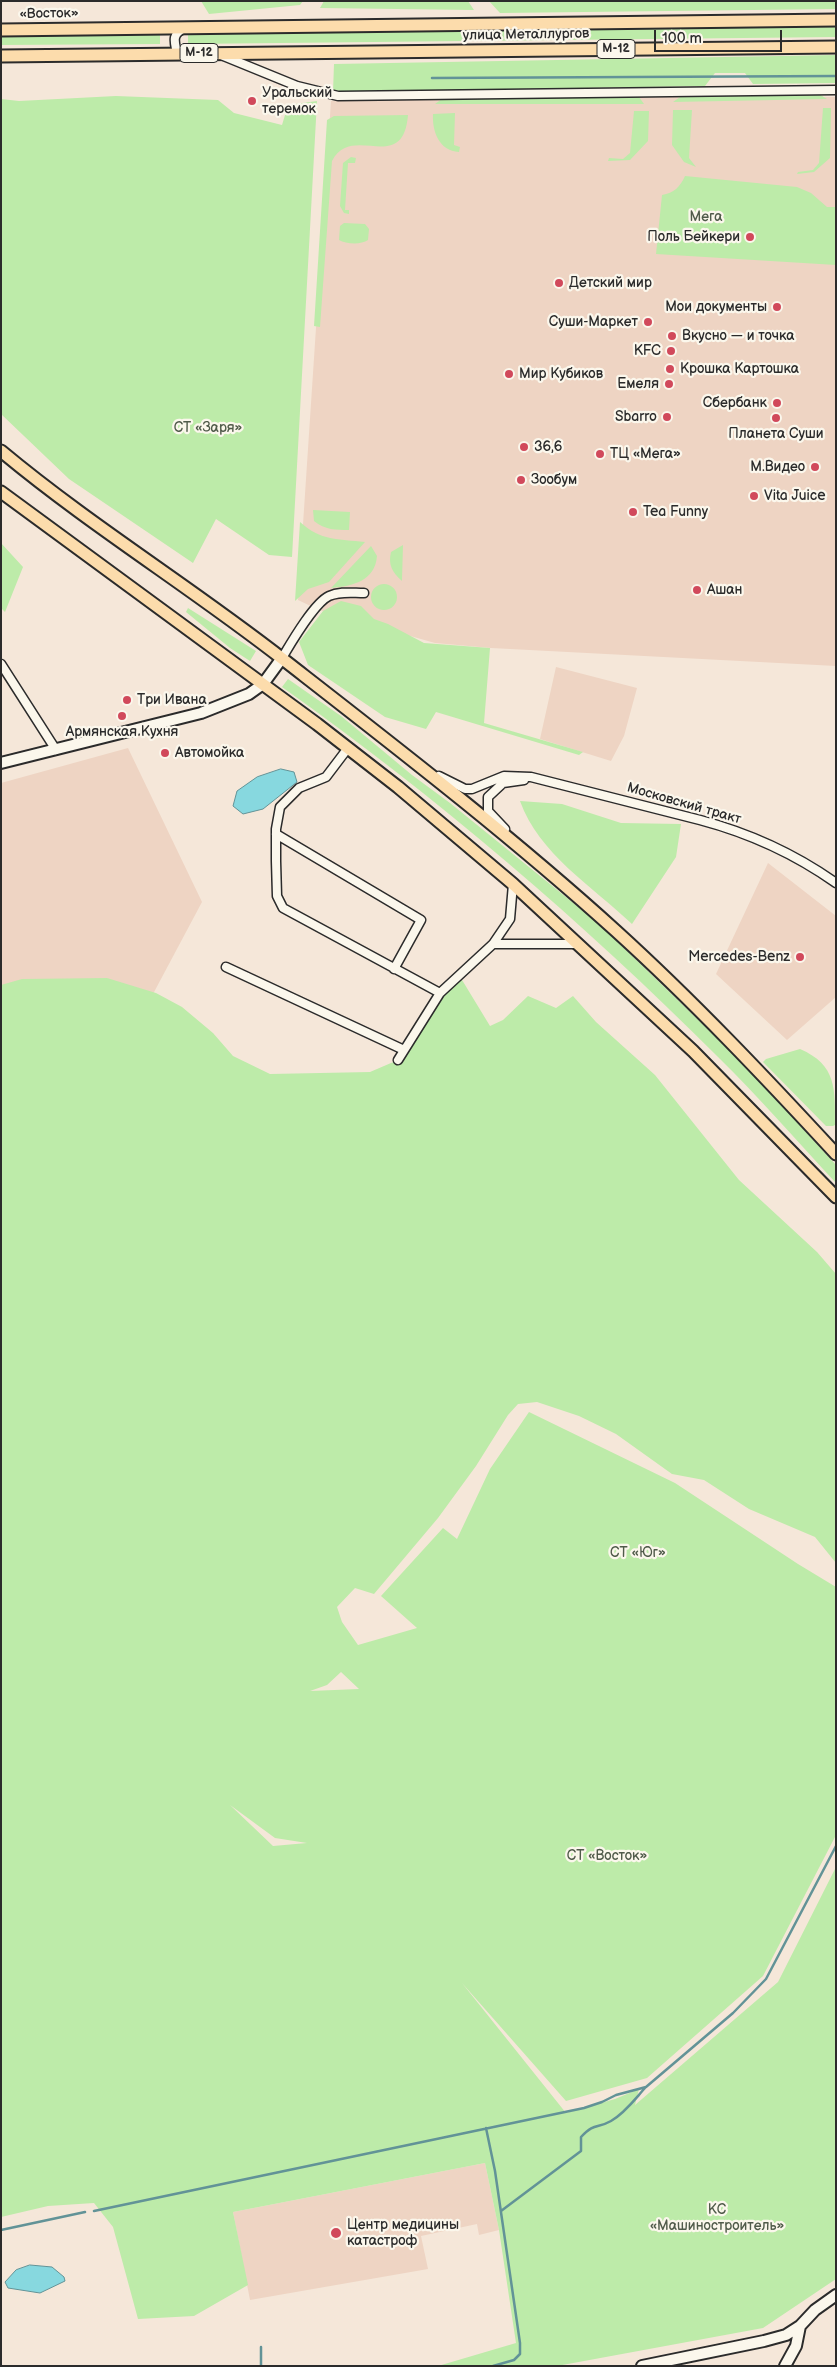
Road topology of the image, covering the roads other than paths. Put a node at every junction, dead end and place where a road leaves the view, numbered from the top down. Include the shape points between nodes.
1 (836, 20) edge
2 (397, 25) joint
3 (187, 28) junction
4 (1, 30) edge
5 (836, 47) edge
6 (185, 53) junction
7 (215, 53) junction
8 (1, 56) edge
9 (836, 90) edge
10 (1, 452) edge
11 (1, 492) edge
12 (364, 593) dead end
13 (282, 658) junction
14 (1, 664) edge
15 (263, 684) junction
16 (348, 748) junction
17 (56, 750) junction
18 (1, 763) edge
19 (423, 767) junction
20 (546, 780) junction
21 (276, 834) junction
22 (519, 847) junction
23 (836, 883) edge
24 (513, 884) junction
25 (493, 944) junction
26 (579, 944) junction
27 (226, 967) dead end
28 (394, 969) junction
29 (440, 993) junction
30 (404, 1050) junction
31 (398, 1060) dead end
32 (836, 1154) edge
33 (836, 1197) edge
34 (836, 2295) edge
35 (800, 2326) junction
36 (642, 2366) edge
37 (785, 2366) edge

1 - 2 main road, улица Металлургов / М-12
2 - 3 main road, «Восток» / М-12
3 - 4 main road, «Восток» / М-12
3 - 6 street via 174,37 176,49
5 - 7 main road, улица Металлургов / М-12
6 - 7 main road, М-12
6 - 8 main road, М-12
7 - 9 street via 297,86 338,96
10 - 13 main road
11 - 15 main road
12 - 13 street via 342,592 319,603
13 - 15 street
13 - 19 main road
14 - 17 street
15 - 16 main road
15 - 17 street via 249,694 201,712
16 - 21 street via 326,776 299,788 280,807
16 - 24 main road
17 - 18 street
19 - 20 street, Московский тракт via 465,789 511,775
19 - 22 main road
20 - 22 street, Московский тракт via 508,781 488,796 488,811 515,838
20 - 23 street, Московский тракт via 728,827 778,849
21 - 28 street via 277,896 283,908
21 - 28 street via 420,920
22 - 32 main road via 616,931 729,1040
24 - 25 street via 510,920
24 - 26 main road
25 - 26 street
25 - 29 street
26 - 33 main road via 693,1051
27 - 30 street
28 - 29 street
29 - 30 street
30 - 31 street
34 - 35 street
35 - 36 street via 786,2335 764,2341
35 - 37 street via 796,2346

